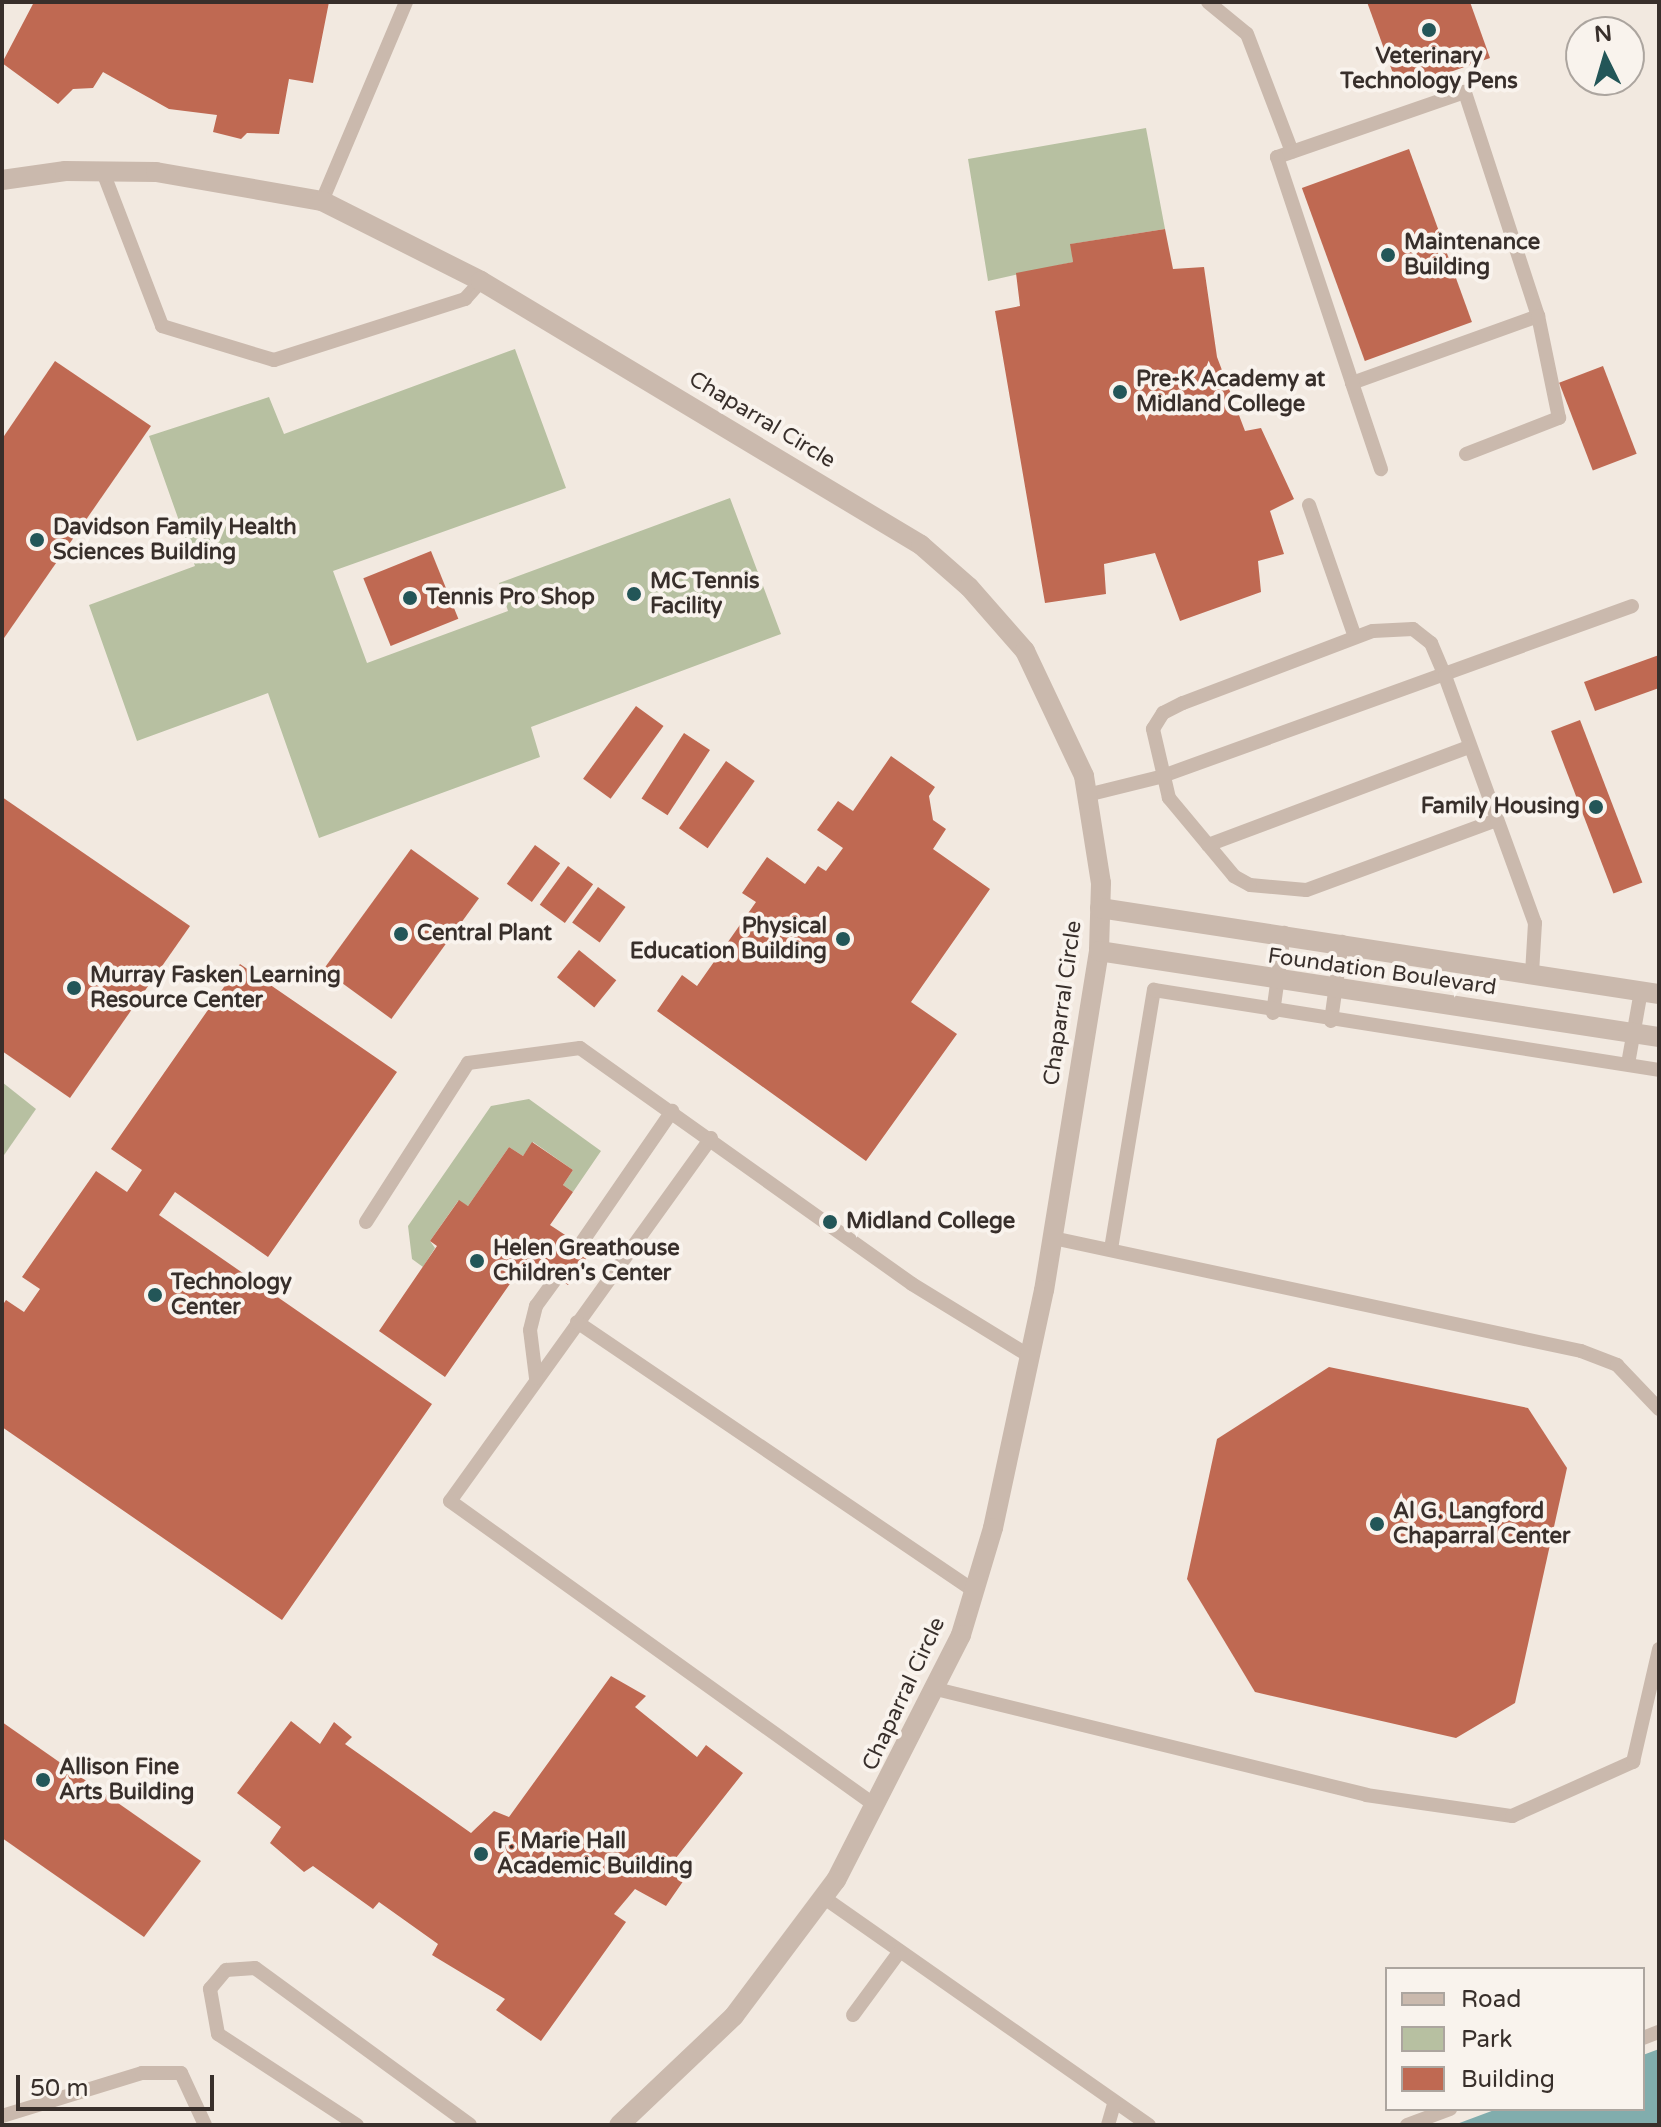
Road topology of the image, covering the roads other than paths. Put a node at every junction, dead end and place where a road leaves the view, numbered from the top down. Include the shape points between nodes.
1 (406, 2) edge
2 (1208, 2) edge
3 (1292, 152) junction
4 (103, 172) junction
5 (2, 180) edge
6 (322, 201) junction
7 (481, 281) junction
8 (1538, 316) junction
9 (1352, 383) junction
10 (1466, 454) dead end
11 (1381, 469) dead end
12 (1309, 505) dead end
13 (1632, 606) dead end
14 (1355, 637) junction
15 (1445, 676) junction
16 (1469, 747) junction
17 (1160, 777) junction
18 (1087, 795) junction
19 (1494, 821) junction
20 (1208, 845) junction
21 (1100, 908) junction
22 (1284, 933) junction
23 (1342, 942) junction
24 (1099, 951) junction
25 (1532, 973) junction
26 (1277, 981) junction
27 (1336, 989) junction
28 (1650, 992) edge
29 (1273, 1013) junction
30 (1331, 1021) junction
31 (1633, 1033) junction
32 (1659, 1037) edge
33 (1628, 1064) junction
34 (1659, 1070) edge
35 (672, 1111) junction
36 (711, 1138) junction
37 (366, 1222) dead end
38 (1053, 1238) junction
39 (580, 1245) dead end
40 (1111, 1249) junction
41 (557, 1277) dead end
42 (577, 1322) junction
43 (1028, 1355) junction
44 (536, 1378) junction
45 (1659, 1409) edge
46 (974, 1591) junction
47 (1659, 1649) edge
48 (936, 1689) junction
49 (876, 1806) junction
50 (823, 1897) junction
51 (900, 1951) junction
52 (853, 2015) dead end
53 (1114, 2104) junction
54 (1445, 2111) edge
55 (2, 2116) edge
56 (205, 2125) edge
57 (357, 2125) edge
58 (470, 2125) edge
59 (619, 2125) edge
60 (1108, 2125) edge
61 (1149, 2125) edge
62 (1407, 2125) edge

1 - 6 lane
2 - 3 lane via 1247,34
3 - 8 lane via 1465,92
3 - 9 lane via 1277,157
4 - 5 street, Chaparral Circle
4 - 6 street, Chaparral Circle via 156,172
4 - 7 lane via 162,326 274,360 465,299
6 - 7 street, Chaparral Circle
7 - 18 street, Chaparral Circle via 938,559 1025,651 1084,776
8 - 9 lane
8 - 10 lane via 1559,418
9 - 11 lane
12 - 14 lane
13 - 15 lane
14 - 15 lane via 1393,626 1413,629 1431,643
14 - 17 lane via 1163,713 1153,729
15 - 16 lane
15 - 17 lane
16 - 19 lane
16 - 20 lane
17 - 18 lane
17 - 20 lane
18 - 21 street, Chaparral Circle
19 - 20 lane via 1293,891 1250,885
19 - 25 lane via 1535,923
21 - 22 street, Foundation Boulevard
21 - 24 street, Chaparral Circle
22 - 23 street, Foundation Boulevard
22 - 26 lane
23 - 25 street, Foundation Boulevard
23 - 27 lane
24 - 26 street, Foundation Boulevard
24 - 38 street, Chaparral Circle
25 - 28 street, Foundation Boulevard
26 - 27 street, Foundation Boulevard
26 - 29 lane
27 - 30 lane
27 - 31 street, Foundation Boulevard
28 - 31 lane
29 - 30 lane
29 - 40 lane via 1154,990
30 - 33 lane
31 - 32 street, Foundation Boulevard
31 - 33 lane
33 - 34 lane
35 - 36 lane
35 - 37 lane via 580,1048 468,1063
35 - 39 lane
36 - 42 lane
36 - 43 lane via 906,1279
38 - 40 lane
38 - 43 street, Chaparral Circle
40 - 45 lane via 1581,1351 1617,1365
41 - 44 lane via 536,1306 530,1330
42 - 44 lane
42 - 46 lane
43 - 46 street, Chaparral Circle
44 - 49 lane via 450,1501
46 - 48 street, Chaparral Circle
47 - 48 lane via 1633,1762 1512,1816 1394,1802
48 - 49 street, Chaparral Circle
49 - 50 street, Chaparral Circle
50 - 51 lane
50 - 59 street, Chaparral Circle via 734,2016
51 - 52 lane
51 - 53 lane
53 - 60 lane
53 - 61 lane
54 - 62 lane
55 - 56 lane via 142,2073 181,2073
57 - 58 lane via 218,2034 210,1989 226,1970 255,1968

